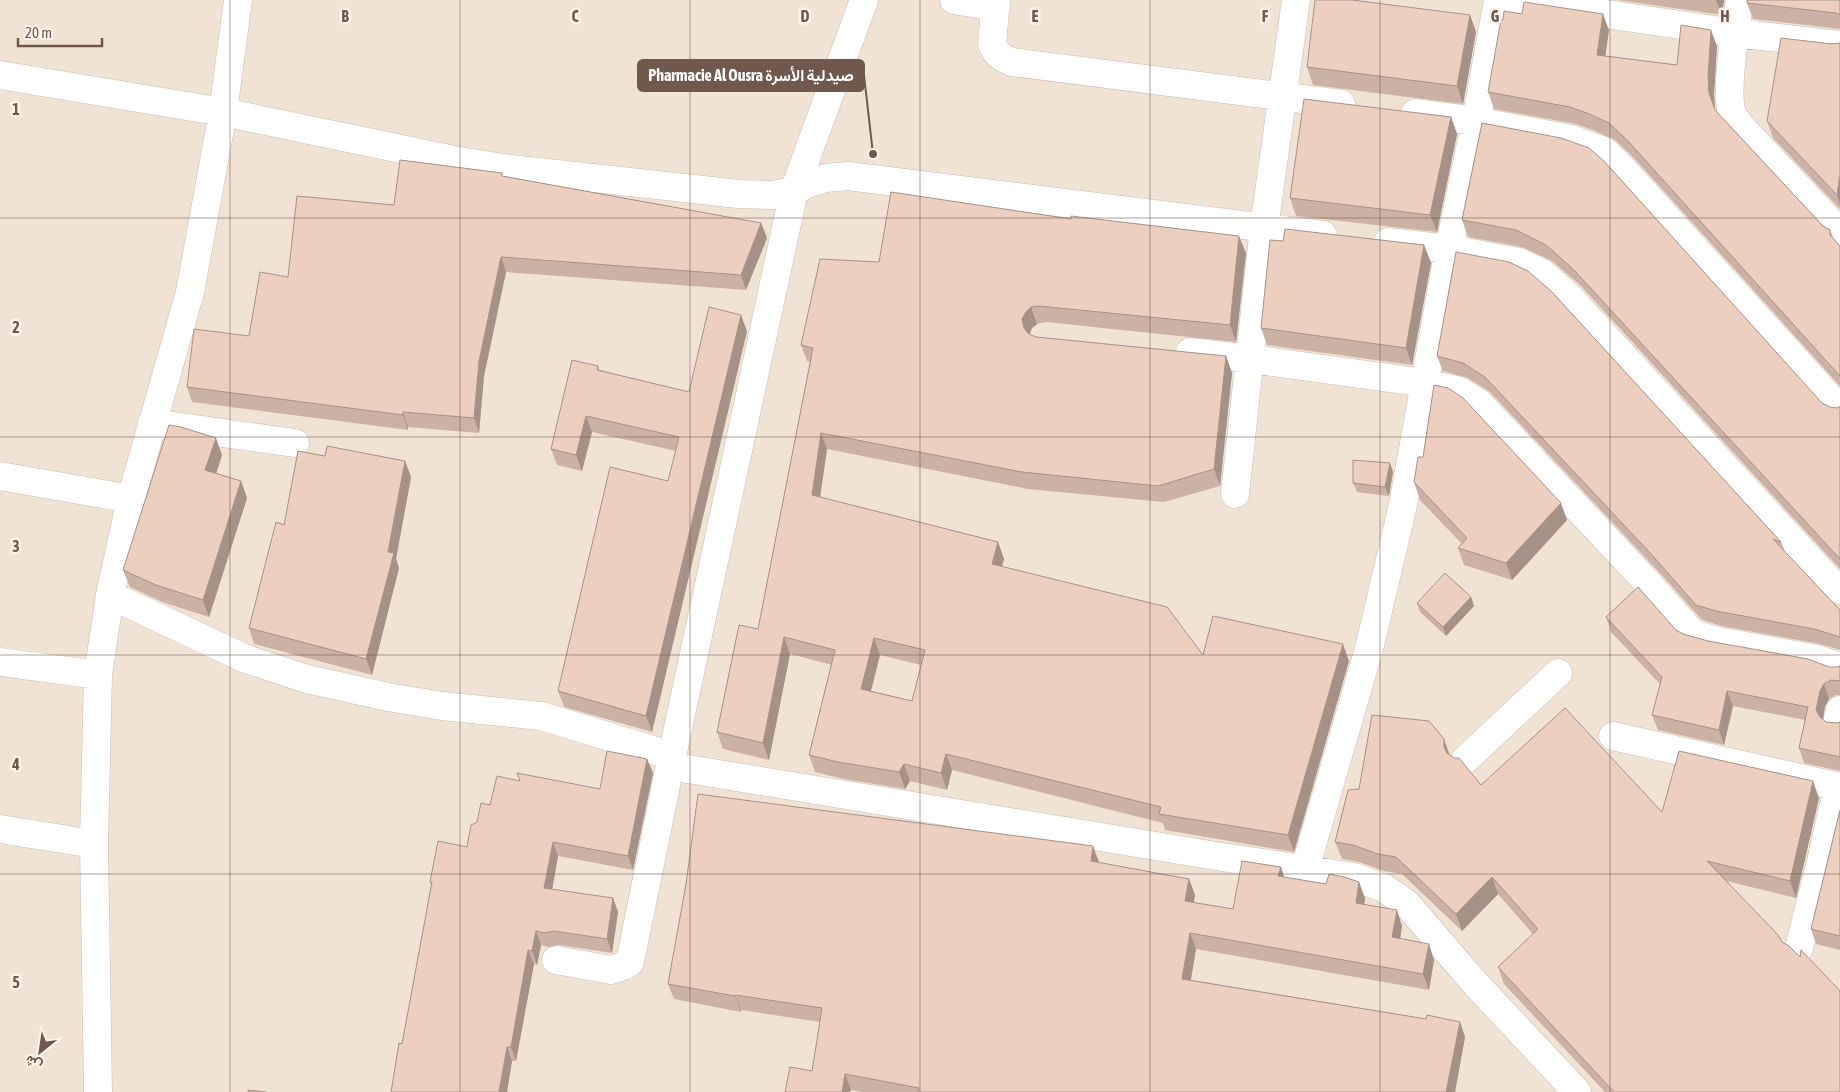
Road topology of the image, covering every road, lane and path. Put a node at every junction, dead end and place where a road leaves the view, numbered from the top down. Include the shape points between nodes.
1 (238, 0) edge
2 (864, 0) edge
3 (954, 0) edge
4 (1296, 0) edge
5 (1498, 0) edge
6 (1509, 0) edge
7 (1740, 0) edge
8 (996, 3) edge
9 (1735, 34) junction
10 (1840, 45) edge
11 (0, 75) edge
12 (1283, 97) junction
13 (223, 112) junction
14 (1476, 121) junction
15 (794, 191) junction
16 (1264, 228) junction
17 (1840, 232) edge
18 (1450, 249) junction
19 (1162, 350) edge
20 (1251, 359) junction
21 (1425, 383) junction
22 (1840, 409) edge
23 (152, 423) junction
24 (295, 444) dead end
25 (0, 476) edge
26 (1235, 494) dead end
27 (131, 499) junction
28 (1840, 590) edge
29 (110, 595) junction
30 (0, 662) edge
31 (1840, 667) edge
32 (1558, 673) dead end
33 (98, 675) junction
34 (1840, 710) edge
35 (1840, 723) edge
36 (1613, 736) dead end
37 (1465, 760) dead end
38 (671, 761) junction
39 (1840, 787) edge
40 (0, 830) edge
41 (94, 844) junction
42 (1305, 869) junction
43 (1798, 948) dead end
44 (556, 960) dead end
45 (1567, 1088) edge
46 (98, 1092) edge

1 - 13 street
2 - 15 street
3 - 8 street
4 - 12 street
5 - 14 street
6 - 9 street
7 - 9 street
8 - 12 street via 992,44 994,50 1012,62
9 - 10 street
9 - 17 street via 1730,100 1733,115
11 - 13 street
12 - 14 street
12 - 16 street
13 - 15 street via 503,168 739,194 772,195
13 - 23 street via 190,292
14 - 18 street
14 - 22 street via 1571,139 1604,151
15 - 16 street via 826,178 848,176
15 - 38 street
16 - 18 street
16 - 20 street
18 - 21 street
18 - 28 street via 1519,262 1542,272 1568,296
19 - 20 street
20 - 21 street
20 - 26 street
21 - 31 street via 1460,392 1479,403 1693,634
21 - 42 street via 1403,505 1369,649
23 - 24 street
23 - 27 street
25 - 27 street
27 - 29 street
29 - 33 street
29 - 38 street via 246,659 307,679 442,706 541,716
30 - 33 street
32 - 37 street
33 - 41 street
34 - 35 street via 1837,722
36 - 39 street
38 - 42 street
38 - 44 street via 630,962 611,970
39 - 43 street
40 - 41 street
41 - 46 street
42 - 45 street via 1354,877 1384,888 1407,904

